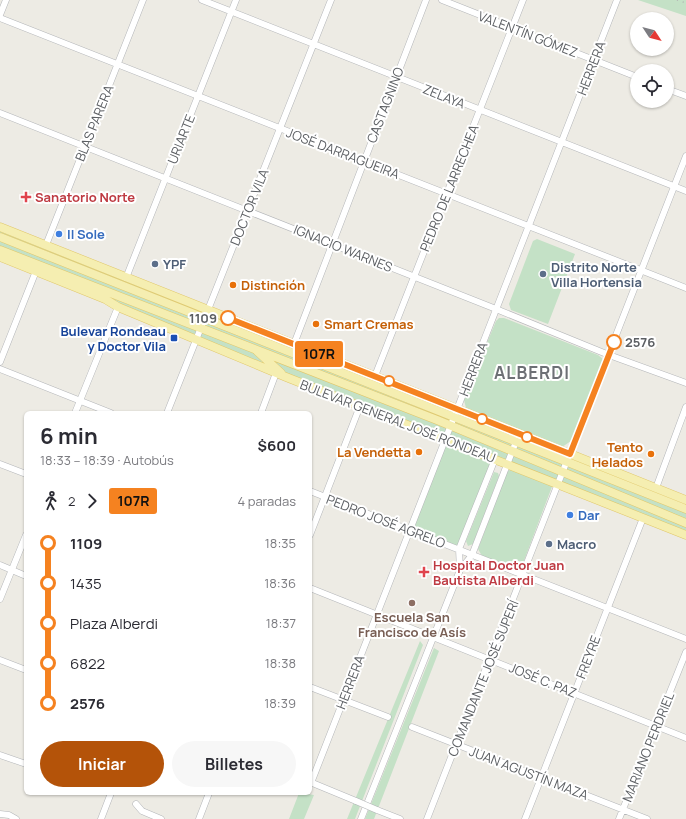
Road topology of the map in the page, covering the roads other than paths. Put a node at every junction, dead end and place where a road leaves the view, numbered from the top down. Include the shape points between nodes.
1 (6, 0) edge
2 (143, 0) edge
3 (202, 0) edge
4 (236, 0) edge
5 (331, 0) edge
6 (426, 0) edge
7 (442, 0) edge
8 (523, 0) edge
9 (617, 0) edge
10 (232, 12) junction
11 (0, 16) edge
12 (512, 28) junction
13 (313, 44) junction
14 (594, 60) junction
15 (117, 64) junction
16 (630, 74) edge
17 (396, 77) junction
18 (674, 91) edge
19 (198, 96) junction
20 (686, 96) edge
21 (479, 110) junction
22 (0, 113) edge
23 (280, 128) junction
24 (562, 142) junction
25 (84, 146) junction
26 (686, 156) edge
27 (364, 161) junction
28 (166, 178) junction
29 (674, 187) junction
30 (686, 191) edge
31 (446, 193) junction
32 (248, 211) junction
33 (529, 226) junction
34 (0, 228) edge
35 (18, 235) junction
36 (0, 237) edge
37 (332, 244) junction
38 (46, 245) junction
39 (0, 250) edge
40 (40, 253) junction
41 (0, 257) edge
42 (642, 270) junction
43 (36, 271) junction
44 (414, 276) junction
45 (126, 278) junction
46 (686, 288) edge
47 (115, 294) junction
48 (118, 307) junction
49 (496, 309) junction
50 (208, 310) junction
51 (205, 318) junction
52 (159, 324) junction
53 (202, 327) junction
54 (270, 334) junction
55 (197, 340) junction
56 (294, 344) junction
57 (252, 347) junction
58 (609, 356) junction
59 (304, 358) junction
60 (0, 362) edge
61 (0, 369) edge
62 (276, 373) junction
63 (375, 376) junction
64 (286, 377) junction
65 (686, 383) edge
66 (80, 401) junction
67 (360, 406) junction
68 (686, 407) edge
69 (457, 409) junction
70 (76, 411) edge
71 (106, 411) edge
72 (168, 411) edge
73 (262, 411) edge
74 (454, 418) junction
75 (450, 426) junction
76 (519, 433) junction
77 (445, 440) junction
78 (515, 442) junction
79 (512, 451) junction
80 (570, 454) junction
81 (495, 459) junction
82 (566, 462) junction
83 (0, 464) edge
84 (507, 464) junction
85 (562, 472) junction
86 (24, 473) edge
87 (639, 481) junction
88 (558, 484) junction
89 (656, 488) junction
90 (312, 492) edge
91 (325, 497) junction
92 (686, 500) edge
93 (666, 501) junction
94 (686, 509) edge
95 (643, 518) junction
96 (686, 523) edge
97 (312, 529) edge
98 (409, 531) junction
99 (686, 535) edge
100 (24, 540) edge
101 (459, 549) junction
102 (472, 555) junction
103 (0, 565) edge
104 (12, 570) junction
105 (460, 570) junction
106 (24, 575) edge
107 (523, 575) junction
108 (312, 589) edge
109 (0, 599) edge
110 (608, 608) junction
111 (377, 614) junction
112 (432, 636) junction
113 (686, 639) edge
114 (686, 652) edge
115 (490, 659) junction
116 (0, 660) edge
117 (24, 669) edge
118 (312, 688) edge
119 (574, 693) junction
120 (343, 700) junction
121 (388, 717) dead end
122 (656, 726) junction
123 (412, 727) dead end
124 (686, 738) edge
125 (456, 745) junction
126 (0, 754) edge
127 (24, 763) edge
128 (312, 778) edge
129 (541, 778) junction
130 (312, 784) edge
131 (110, 795) edge
132 (209, 795) edge
133 (136, 804) dead end
134 (623, 810) junction
135 (1, 814) edge
136 (16, 819) edge
137 (101, 819) edge
138 (162, 819) edge
139 (199, 819) edge
140 (360, 819) edge
141 (400, 819) edge
142 (427, 819) edge
143 (525, 819) edge
144 (619, 819) edge
145 (647, 819) edge

1 - 11 street
2 - 15 street, BLAS PARERA
3 - 10 street, ZELAYA
4 - 10 street, URIARTE
5 - 13 street, DOCTOR VILA
6 - 17 street, CASTAGNINO
7 - 12 street, VALENTÍN GÓMEZ
8 - 12 street, PEDRO DE LARRECHEA
9 - 14 street, HERRERA
10 - 13 street, ZELAYA
10 - 19 street, URIARTE
11 - 15 street, JOSÉ DARRAGUEIRA
12 - 14 street, VALENTÍN GÓMEZ
12 - 21 street, PEDRO DE LARRECHEA
13 - 17 street, ZELAYA
13 - 23 street, DOCTOR VILA
14 - 16 street, VALENTÍN GÓMEZ
14 - 24 street, HERRERA
15 - 19 street, JOSÉ DARRAGUEIRA
15 - 25 street, BLAS PARERA
17 - 21 street, ZELAYA
17 - 27 street, CASTAGNINO
18 - 20 street
19 - 23 street, JOSÉ DARRAGUEIRA
19 - 28 street, URIARTE
21 - 24 street, ZELAYA
21 - 31 street, PEDRO DE LARRECHEA
22 - 25 street, IGNACIO WARNES
23 - 27 street, JOSÉ DARRAGUEIRA
23 - 32 street, DOCTOR VILA
24 - 29 street, ZELAYA
24 - 33 street, HERRERA
25 - 28 street, IGNACIO WARNES
25 - 38 street, BLAS PARERA
26 - 29 street, COMANDANTE JOSÉ SUPERÍ
27 - 31 street, JOSÉ DARRAGUEIRA
27 - 37 street, CASTAGNINO
28 - 32 street, IGNACIO WARNES
28 - 45 street, URIARTE
29 - 30 street, ZELAYA
29 - 42 street, COMANDANTE JOSÉ SUPERÍ
31 - 33 street, JOSÉ DARRAGUEIRA
31 - 44 street, PEDRO DE LARRECHEA
32 - 37 street, IGNACIO WARNES
32 - 50 street, DOCTOR VILA
33 - 42 street, JOSÉ DARRAGUEIRA
33 - 49 street, HERRERA
34 - 35 main road
35 - 38 main road
35 - 40 main road
36 - 40 main road, BULEVAR GENERAL JOSÉ RONDEAU
37 - 44 street, IGNACIO WARNES
37 - 56 street, CASTAGNINO
38 - 45 main road
39 - 47 main road, BULEVAR GENERAL JOSÉ RONDEAU
40 - 51 main road, BULEVAR GENERAL JOSÉ RONDEAU
41 - 43 main road, BULEVAR GENERAL JOSÉ RONDEAU
42 - 46 street, JOSÉ DARRAGUEIRA
42 - 58 street, COMANDANTE JOSÉ SUPERÍ
43 - 48 main road, BULEVAR GENERAL JOSÉ RONDEAU via 105,299
43 - 60 street
44 - 49 street, IGNACIO WARNES
44 - 63 street, PEDRO DE LARRECHEA
45 - 50 main road
47 - 52 main road
47 - 53 main road, BULEVAR GENERAL JOSÉ RONDEAU
48 - 52 main road, BULEVAR GENERAL JOSÉ RONDEAU
48 - 66 street
49 - 58 street, IGNACIO WARNES
49 - 69 street, HERRERA
50 - 51 street, DOCTOR VILA
50 - 54 main road
51 - 53 street, DOCTOR VILA
51 - 59 main road, BULEVAR GENERAL JOSÉ RONDEAU
52 - 55 main road, BULEVAR GENERAL JOSÉ RONDEAU
53 - 55 street, DOCTOR VILA
53 - 57 main road, BULEVAR GENERAL JOSÉ RONDEAU
54 - 56 main road
54 - 59 main road
55 - 62 main road, BULEVAR GENERAL JOSÉ RONDEAU
55 - 72 street, DOCTOR VILA
56 - 63 main road
57 - 64 main road
57 - 75 main road, BULEVAR GENERAL JOSÉ RONDEAU
58 - 65 street, IGNACIO WARNES
58 - 80 street, COMANDANTE JOSÉ SUPERÍ
59 - 74 main road, BULEVAR GENERAL JOSÉ RONDEAU
61 - 66 street
62 - 64 main road, BULEVAR GENERAL JOSÉ RONDEAU
62 - 73 street
63 - 69 main road
64 - 67 main road, BULEVAR GENERAL JOSÉ RONDEAU
66 - 70 street
66 - 71 street
67 - 77 main road, BULEVAR GENERAL JOSÉ RONDEAU
67 - 91 street
68 - 89 street
69 - 74 street, HERRERA
69 - 76 main road
74 - 75 street, HERRERA
74 - 78 main road, BULEVAR GENERAL JOSÉ RONDEAU
75 - 77 street, HERRERA
75 - 79 main road, BULEVAR GENERAL JOSÉ RONDEAU
76 - 78 street
76 - 80 main road
77 - 81 main road, BULEVAR GENERAL JOSÉ RONDEAU
77 - 98 street, HERRERA
78 - 79 street
78 - 82 main road, BULEVAR GENERAL JOSÉ RONDEAU
79 - 84 street
79 - 85 main road, BULEVAR GENERAL JOSÉ RONDEAU
80 - 82 street, COMANDANTE JOSÉ SUPERÍ
80 - 87 main road
81 - 84 main road, BULEVAR GENERAL JOSÉ RONDEAU
81 - 101 street
82 - 85 street, COMANDANTE JOSÉ SUPERÍ
82 - 93 main road, BULEVAR GENERAL JOSÉ RONDEAU
83 - 86 street
84 - 88 main road, BULEVAR GENERAL JOSÉ RONDEAU
84 - 102 street
85 - 88 street, COMANDANTE JOSÉ SUPERÍ
85 - 96 main road, BULEVAR GENERAL JOSÉ RONDEAU
87 - 89 main road
87 - 93 main road
88 - 95 main road, BULEVAR GENERAL JOSÉ RONDEAU
88 - 107 street, COMANDANTE JOSÉ SUPERÍ
89 - 92 main road
90 - 91 street, PEDRO JOSÉ AGRELO
91 - 97 street
91 - 98 street, PEDRO JOSÉ AGRELO
93 - 94 main road, BULEVAR GENERAL JOSÉ RONDEAU
95 - 99 main road, BULEVAR GENERAL JOSÉ RONDEAU
95 - 110 street, FREYRE
98 - 101 street, PEDRO JOSÉ AGRELO
98 - 111 street, HERRERA
100 - 104 street
101 - 102 street, PEDRO JOSÉ AGRELO
101 - 105 street
102 - 105 street
102 - 107 street, PEDRO JOSÉ AGRELO
103 - 104 street
104 - 106 street
104 - 109 street
105 - 112 street
107 - 110 street, PEDRO JOSÉ AGRELO
107 - 115 street, COMANDANTE JOSÉ SUPERÍ
108 - 111 street, JOSÉ C. PAZ
110 - 113 street, PEDRO JOSÉ AGRELO
110 - 119 street, FREYRE
111 - 112 street, JOSÉ C. PAZ
111 - 120 street, HERRERA
112 - 115 street, JOSÉ C. PAZ
112 - 140 street
114 - 122 street, MARIANO PERDRIEL
115 - 119 street, JOSÉ C. PAZ
115 - 125 street, COMANDANTE JOSÉ SUPERÍ
116 - 117 street
118 - 120 street
119 - 122 street, JOSÉ C. PAZ
119 - 129 street, FREYRE
120 - 121 street
120 - 128 street, HERRERA
122 - 124 street, JOSÉ C. PAZ
122 - 134 street, MARIANO PERDRIEL
123 - 125 street, JUAN AGUSTÍN MAZA
125 - 129 street, JUAN AGUSTÍN MAZA
125 - 142 street, COMANDANTE JOSÉ SUPERÍ
126 - 127 street
129 - 134 street, JUAN AGUSTÍN MAZA
129 - 143 street, FREYRE
130 - 141 street, bridge
131 - 137 street
132 - 139 street
133 - 138 street via 142,811
134 - 144 street, MARIANO PERDRIEL
134 - 145 street, JUAN AGUSTÍN MAZA
135 - 136 street

